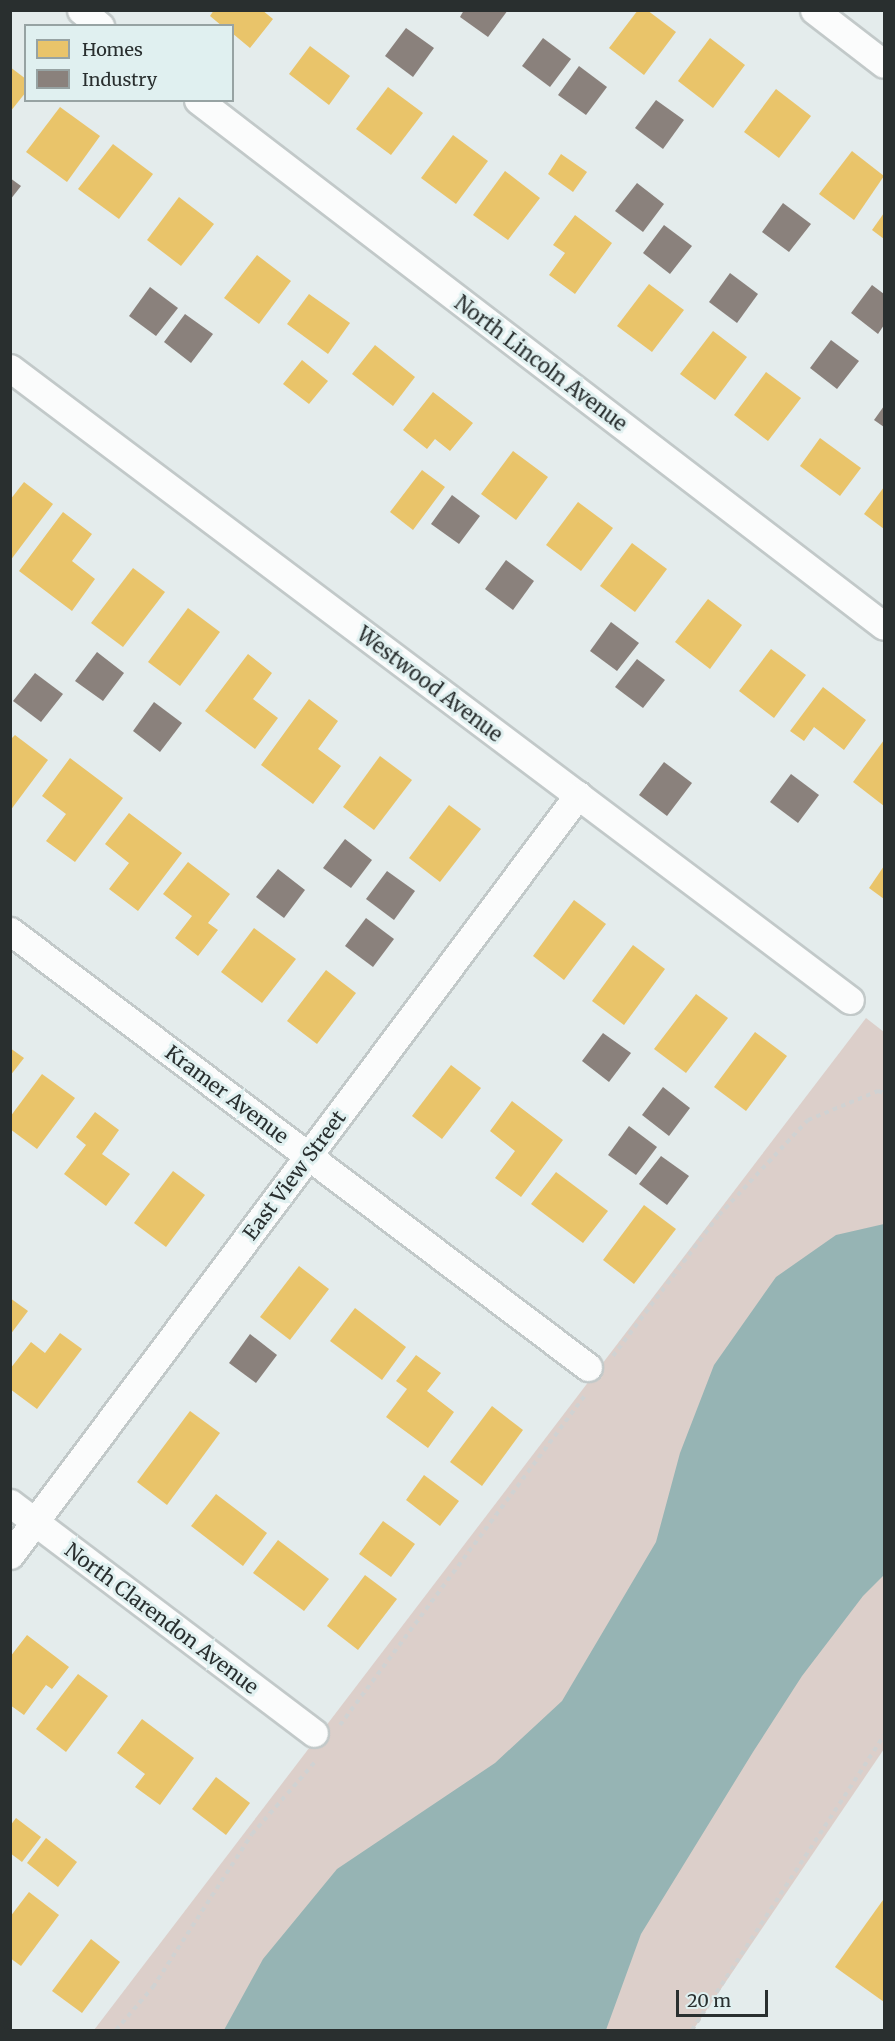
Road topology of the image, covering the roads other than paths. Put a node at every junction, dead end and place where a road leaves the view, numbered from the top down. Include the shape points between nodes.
1 (81, 10) edge
2 (814, 10) edge
3 (98, 24) edge
4 (885, 64) edge
5 (201, 102) edge
6 (10, 368) edge
7 (885, 626) edge
8 (578, 795) junction
9 (10, 931) edge
10 (850, 1000) dead end
11 (308, 1156) junction
12 (597, 1370) road end
13 (10, 1503) edge
14 (35, 1522) junction
15 (10, 1555) edge
16 (323, 1741) road end

1 - 3 street
2 - 4 street
5 - 7 street, North Lincoln Avenue
6 - 8 street, Westwood Avenue
8 - 10 street, Westwood Avenue
8 - 11 street, East View Street
9 - 11 street, Kramer Avenue
11 - 12 street, Kramer Avenue
11 - 14 street, East View Street
13 - 14 street, North Clarendon Avenue
14 - 15 street, East View Street
14 - 16 street, North Clarendon Avenue

